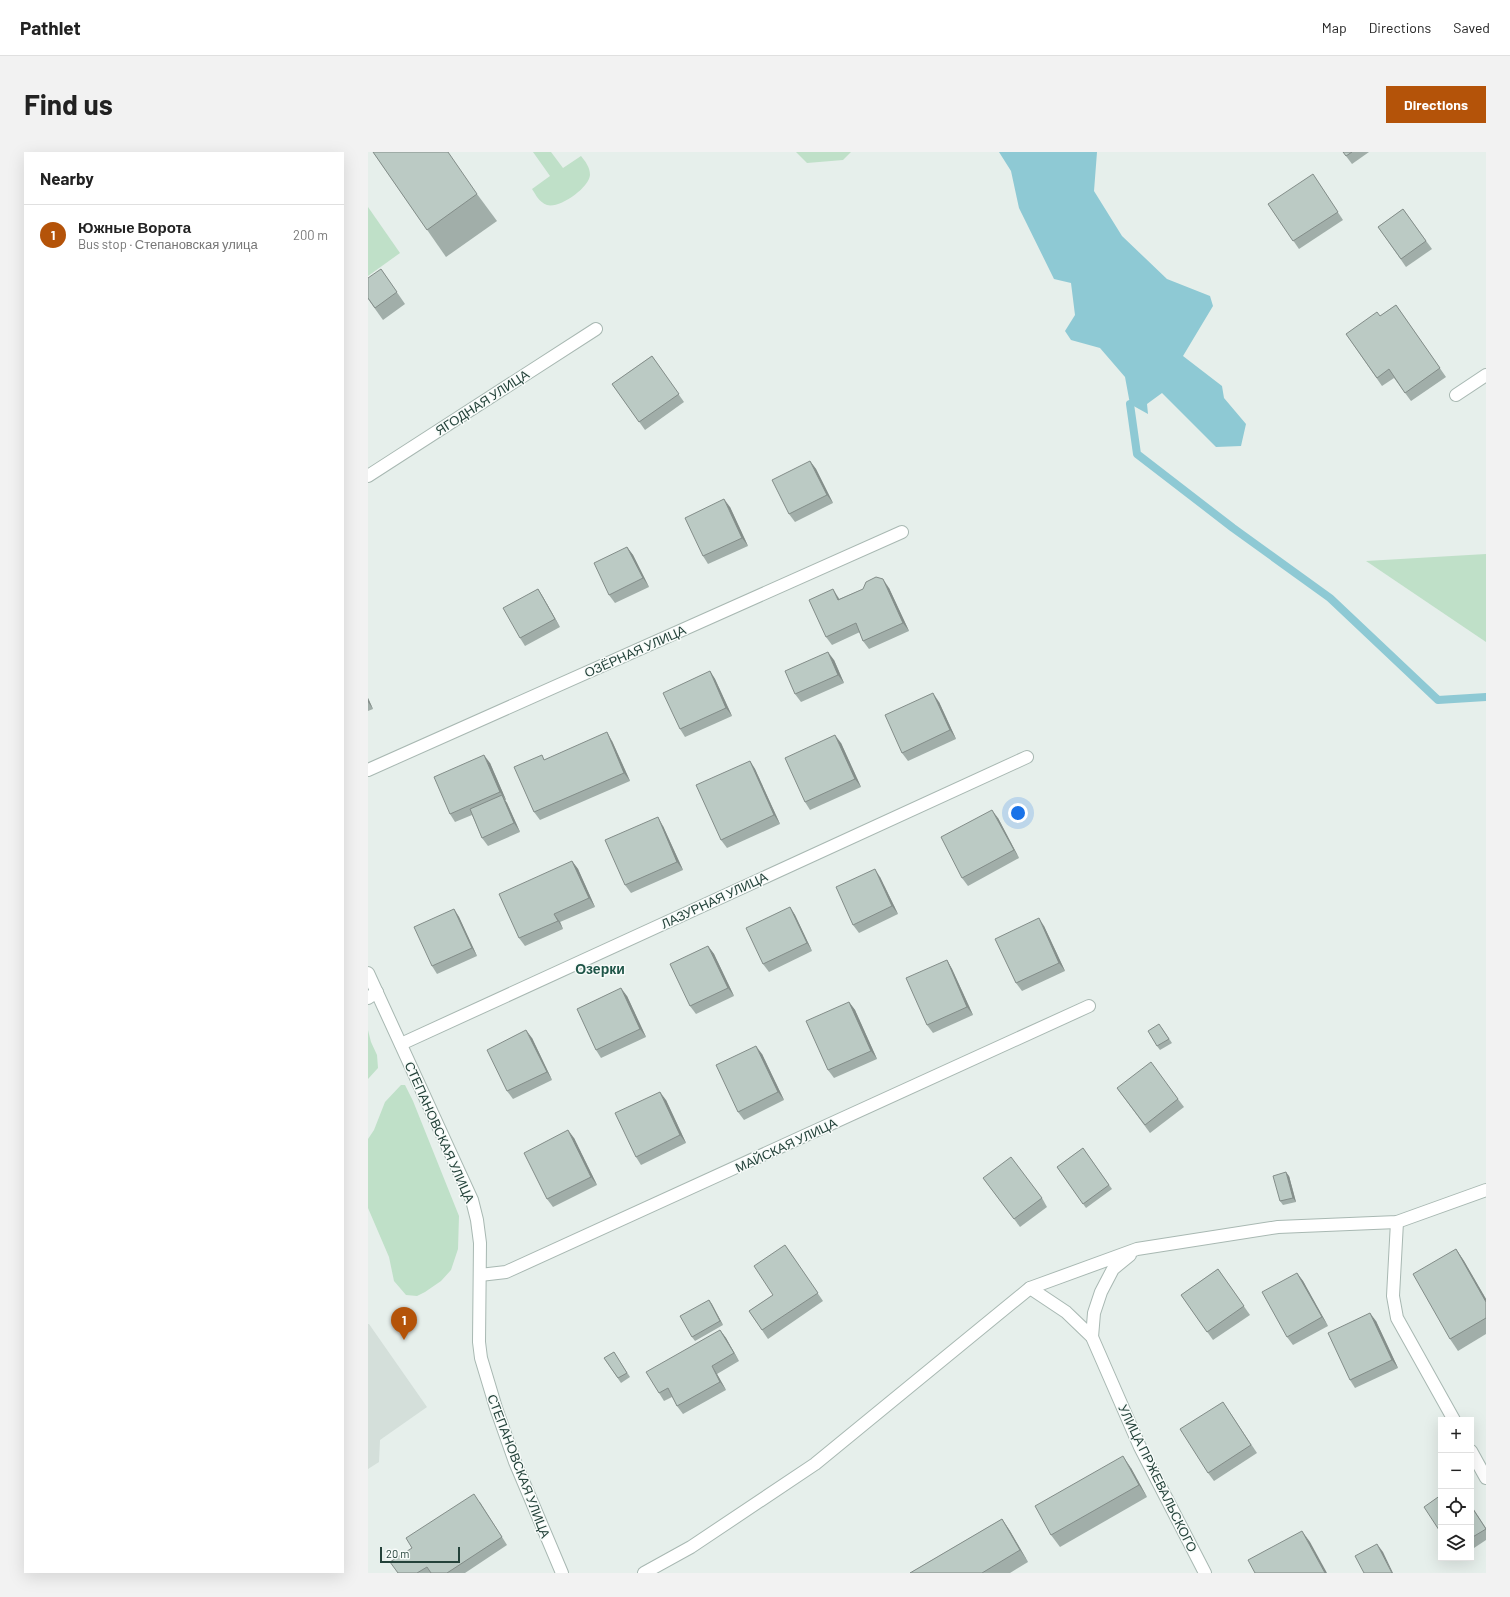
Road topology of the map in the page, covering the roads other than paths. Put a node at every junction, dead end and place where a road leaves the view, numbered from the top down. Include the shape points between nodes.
1 (596, 329) dead end
2 (1486, 375) edge
3 (1456, 395) dead end
4 (368, 476) edge
5 (902, 532) dead end
6 (1027, 757) dead end
7 (368, 770) edge
8 (368, 973) edge
9 (372, 995) edge
10 (1089, 1006) dead end
11 (401, 1044) junction
12 (1486, 1190) edge
13 (1396, 1222) junction
14 (1137, 1249) junction
15 (480, 1275) junction
16 (1030, 1288) junction
17 (1092, 1337) junction
18 (1452, 1417) edge
19 (1472, 1453) edge
20 (1486, 1478) edge
21 (562, 1573) edge
22 (644, 1573) edge
23 (1205, 1573) edge

1 - 4 street, ЯГОДНАЯ УЛИЦА
2 - 3 street
5 - 7 street, ОЗЁРНАЯ УЛИЦА
6 - 11 street, ЛАЗУРНАЯ УЛИЦА
8 - 9 street, СТЕПАНОВСКАЯ УЛИЦА
9 - 11 street, СТЕПАНОВСКАЯ УЛИЦА
10 - 15 street, МАЙСКАЯ УЛИЦА via 506,1272
11 - 15 street, СТЕПАНОВСКАЯ УЛИЦА via 472,1200 479,1236
12 - 13 street
13 - 14 street via 1278,1227
13 - 18 street via 1393,1296 1397,1318
14 - 16 street
14 - 17 street, УЛИЦА ПРЖЕВАЛЬСКОГО via 1113,1269 1101,1292 1094,1313
15 - 21 street, СТЕПАНОВСКАЯ УЛИЦА via 479,1342 485,1375 515,1462
16 - 17 street, УЛИЦА ПРЖЕВАЛЬСКОГО via 1066,1312
16 - 22 street via 815,1464 691,1547
17 - 23 street, УЛИЦА ПРЖЕВАЛЬСКОГО via 1140,1448
19 - 20 street

